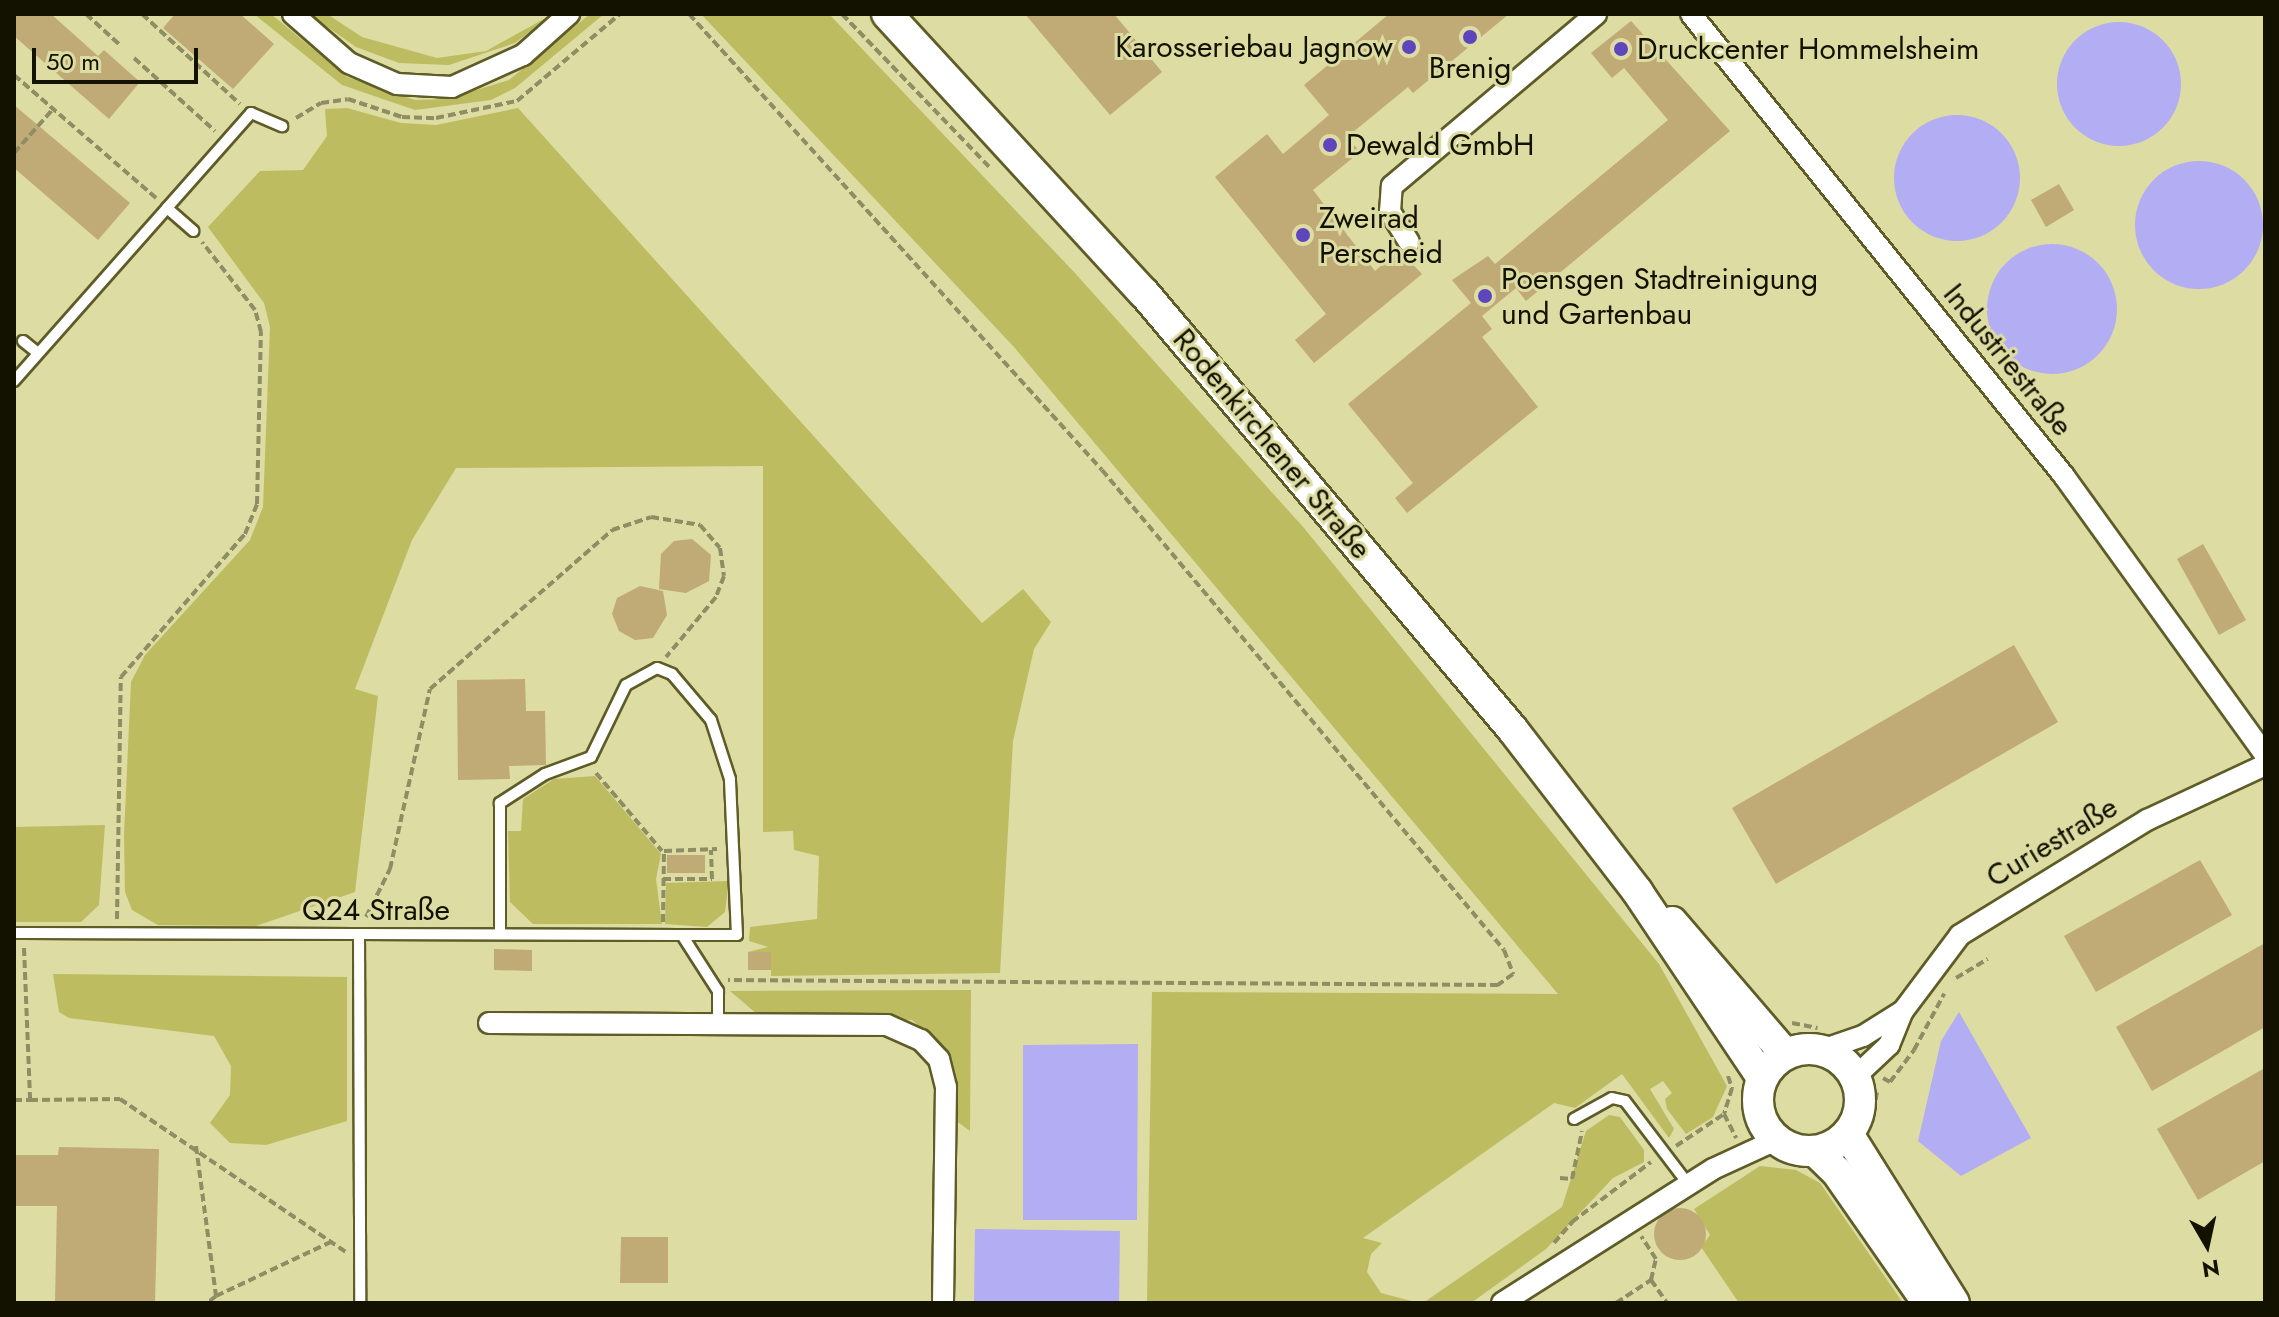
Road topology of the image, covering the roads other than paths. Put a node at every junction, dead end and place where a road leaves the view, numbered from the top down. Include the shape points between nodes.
1 (293, 14) edge
2 (569, 14) edge
3 (887, 14) edge
4 (1596, 14) edge
5 (1691, 14) edge
6 (282, 126) dead end
7 (167, 208) junction
8 (193, 231) road end
9 (1409, 242) dead end
10 (23, 341) dead end
11 (38, 353) junction
12 (14, 381) edge
13 (2265, 755) edge
14 (2265, 765) edge
15 (19, 933) edge
16 (359, 934) junction
17 (500, 934) junction
18 (682, 935) junction
19 (1903, 1011) junction
20 (489, 1023) dead end
21 (718, 1024) junction
22 (1754, 1038) junction
23 (1822, 1039) junction
24 (1785, 1054) junction
25 (1871, 1073) junction
26 (1762, 1078) junction
27 (1574, 1119) dead end
28 (1776, 1140) junction
29 (1852, 1144) junction
30 (1815, 1151) junction
31 (1688, 1184) junction
32 (360, 1303) edge
33 (943, 1303) edge
34 (1502, 1303) edge
35 (1928, 1303) edge
36 (1954, 1303) edge

1 - 2 street via 349,63 397,84 452,87 523,55
3 - 22 main road, Rodenkirchener Straße via 1144,293 1513,730 1637,891 1688,936
4 - 9 street via 1392,186 1390,212
5 - 13 street, Industriestraße via 2064,476
6 - 7 lane via 251,113
7 - 8 lane
7 - 11 lane
10 - 11 lane
11 - 12 lane
14 - 19 street, Curiestraße via 2147,820 1960,935
15 - 16 lane, Q24 Straße
16 - 17 lane, Q24 Straße
16 - 32 lane
17 - 18 lane, Q24 Straße
17 - 18 lane, Q24 Straße via 500,803 545,774 586,761 626,685 657,668 691,690 711,720 730,779 737,935
18 - 21 lane via 714,980
19 - 23 street, Curiestraße via 1863,1036
19 - 25 street, Curiestraße
20 - 21 street
21 - 33 street via 887,1025 921,1040 939,1059 946,1087
22 - 24 main road, Rodenkirchener Straße
22 - 26 main road, Rodenkirchener Straße
23 - 24 main road
23 - 25 main road via 1839,1059
24 - 26 main road
25 - 29 main road
26 - 28 main road via 1757,1100 1762,1123
27 - 31 lane via 1612,1098 1625,1101
28 - 30 main road
28 - 31 street via 1744,1151
29 - 30 main road
29 - 36 main road
30 - 35 main road via 1836,1171
31 - 34 street via 1602,1244 1553,1257

